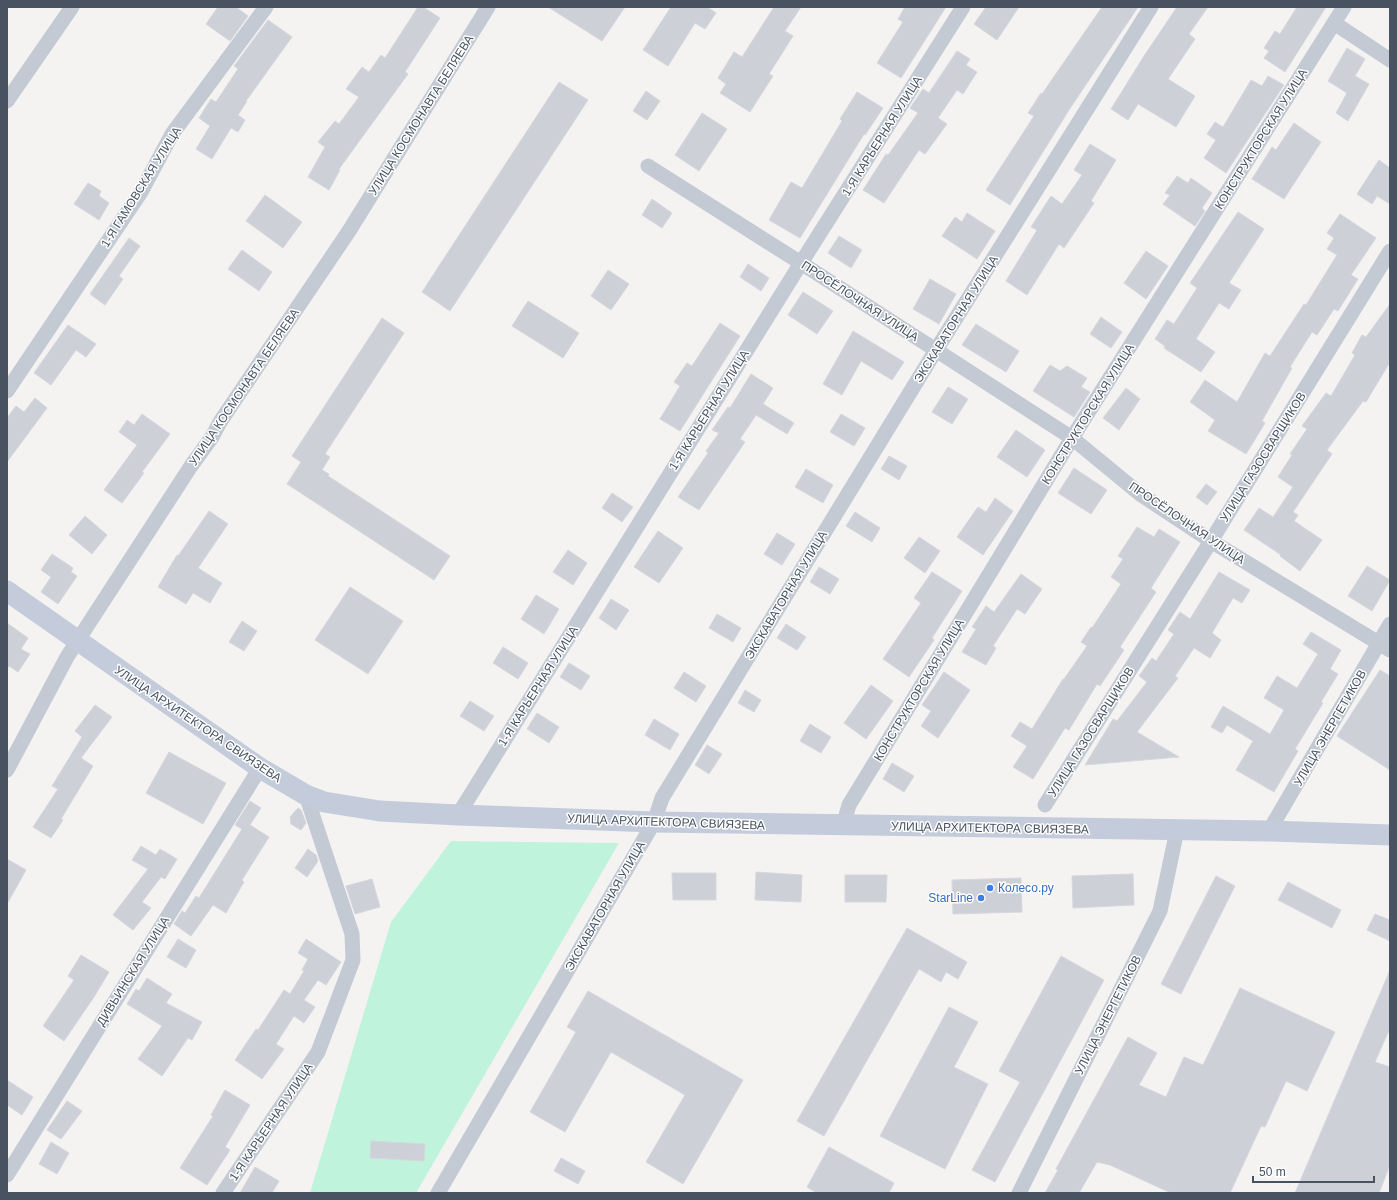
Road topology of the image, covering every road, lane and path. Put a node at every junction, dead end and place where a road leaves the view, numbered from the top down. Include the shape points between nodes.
1 (72, 7) edge
2 (266, 7) edge
3 (488, 7) edge
4 (963, 7) edge
5 (1151, 7) edge
6 (1344, 7) edge
7 (1334, 23) junction
8 (1390, 60) edge
9 (7, 101) edge
10 (648, 166) dead end
11 (1390, 251) edge
12 (801, 263) junction
13 (936, 350) junction
14 (7, 391) edge
15 (1072, 438) junction
16 (1211, 541) junction
17 (7, 591) edge
18 (1390, 624) edge
19 (78, 642) junction
20 (1384, 647) edge
21 (260, 768) junction
22 (7, 770) edge
23 (306, 795) junction
24 (1045, 805) dead end
25 (458, 815) junction
26 (654, 822) junction
27 (843, 826) junction
28 (1176, 830) junction
29 (1269, 831) junction
30 (1390, 834) edge
31 (7, 1175) edge
32 (223, 1193) edge
33 (438, 1193) edge
34 (1020, 1193) edge

1 - 9 street
2 - 14 street, 1-Я ГАМОВСКАЯ УЛИЦА via 172,134 141,192
3 - 19 street, УЛИЦА КОСМОНАВТА БЕЛЯЕВА via 348,231 224,416
4 - 12 street, 1-Я КАРЬЕРНАЯ УЛИЦА
5 - 13 street, ЭКСКАВАТОРНАЯ УЛИЦА
6 - 7 street, КОНСТРУКТОРСКАЯ УЛИЦА
7 - 8 street
7 - 15 street, КОНСТРУКТОРСКАЯ УЛИЦА
10 - 12 street, ПРОСЁЛОЧНАЯ УЛИЦА
11 - 16 street, УЛИЦА ГАЗОСВАРЩИКОВ
12 - 13 street, ПРОСЁЛОЧНАЯ УЛИЦА
12 - 25 street, 1-Я КАРЬЕРНАЯ УЛИЦА
13 - 15 street, ПРОСЁЛОЧНАЯ УЛИЦА
13 - 26 street, ЭКСКАВАТОРНАЯ УЛИЦА via 662,798
15 - 16 street, ПРОСЁЛОЧНАЯ УЛИЦА via 1140,494
15 - 27 street, КОНСТРУКТОРСКАЯ УЛИЦА via 849,805
16 - 20 street, ПРОСЁЛОЧНАЯ УЛИЦА
16 - 24 street, УЛИЦА ГАЗОСВАРЩИКОВ
17 - 19 main road, УЛИЦА АРХИТЕКТОРА СВИЯЗЕВА
18 - 20 street, УЛИЦА ЭНЕРГЕТИКОВ
19 - 21 main road, УЛИЦА АРХИТЕКТОРА СВИЯЗЕВА
19 - 22 street, УЛИЦА КОСМОНАВТА БЕЛЯЕВА via 67,657
20 - 29 street, УЛИЦА ЭНЕРГЕТИКОВ
21 - 23 main road, УЛИЦА АРХИТЕКТОРА СВИЯЗЕВА
21 - 31 street, ДИВЬИНСКАЯ УЛИЦА
23 - 25 main road, УЛИЦА АРХИТЕКТОРА СВИЯЗЕВА via 324,802 380,811
23 - 32 street, 1-Я КАРЬЕРНАЯ УЛИЦА via 352,934 353,960 318,1052
25 - 26 main road, УЛИЦА АРХИТЕКТОРА СВИЯЗЕВА
26 - 27 main road, УЛИЦА АРХИТЕКТОРА СВИЯЗЕВА
26 - 33 street, ЭКСКАВАТОРНАЯ УЛИЦА
27 - 28 main road, УЛИЦА АРХИТЕКТОРА СВИЯЗЕВА
28 - 29 main road, УЛИЦА АРХИТЕКТОРА СВИЯЗЕВА
28 - 34 street, УЛИЦА ЭНЕРГЕТИКОВ via 1160,911
29 - 30 main road, УЛИЦА АРХИТЕКТОРА СВИЯЗЕВА

